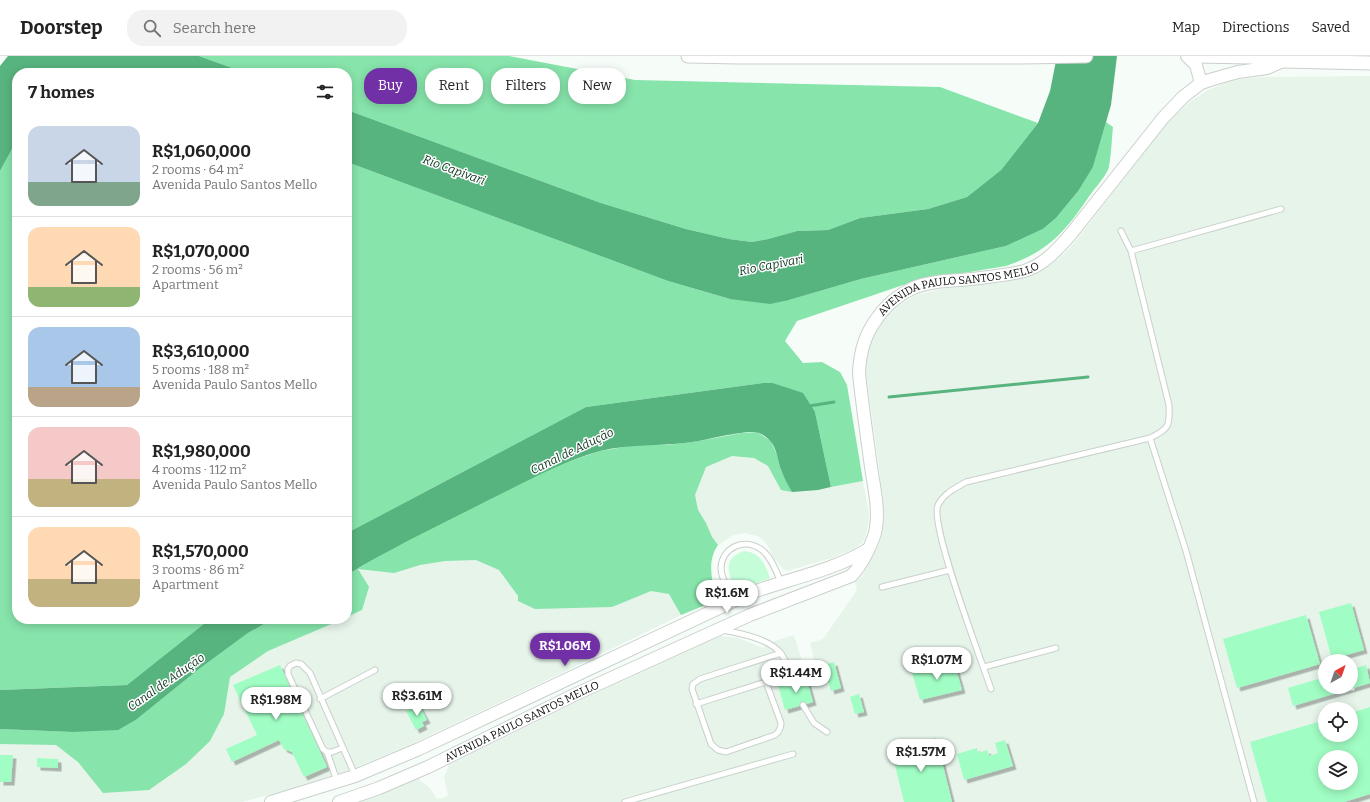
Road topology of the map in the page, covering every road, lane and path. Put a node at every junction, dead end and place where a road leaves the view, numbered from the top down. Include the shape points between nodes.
1 (688, 56) edge
2 (1086, 56) edge
3 (1187, 56) edge
4 (1196, 56) edge
5 (1283, 61) junction
6 (1370, 63) edge
7 (1201, 83) junction
8 (1281, 209) dead end
9 (1121, 231) dead end
10 (1131, 251) junction
11 (1150, 438) junction
12 (867, 550) junction
13 (950, 570) junction
14 (781, 582) junction
15 (882, 587) dead end
16 (788, 600) junction
17 (733, 601) junction
18 (704, 615) junction
19 (712, 632) junction
20 (1056, 648) dead end
21 (781, 653) junction
22 (984, 667) junction
23 (375, 670) dead end
24 (791, 674) junction
25 (567, 680) junction
26 (794, 680) dead end
27 (766, 682) junction
28 (991, 689) dead end
29 (574, 695) junction
30 (320, 699) junction
31 (696, 704) junction
32 (803, 705) dead end
33 (827, 732) dead end
34 (342, 748) junction
35 (419, 749) junction
36 (327, 752) junction
37 (794, 754) dead end
38 (428, 767) junction
39 (355, 776) junction
40 (337, 781) junction
41 (286, 800) edge
42 (271, 802) edge
43 (339, 802) edge
44 (625, 802) edge
45 (1254, 802) edge

1 - 2 main road
3 - 7 street via 1196,65
4 - 5 main road via 1252,57
5 - 6 main road
5 - 7 street via 1267,68 1238,72
7 - 12 street, AVENIDA PAULO SANTOS MELLO via 1173,106 1059,249 1048,258 1025,270 914,288 891,303 870,327 861,350 859,373 876,498 876,528
8 - 10 lane
9 - 10 lane
10 - 11 lane via 1169,405 1170,421 1162,432
11 - 13 lane via 966,482 948,492 938,505 937,518
11 - 45 lane via 1186,551
12 - 14 street, AVENIDA PAULO SANTOS MELLO via 846,562
12 - 16 street, AVENIDA PAULO SANTOS MELLO via 857,571 851,576
13 - 15 lane
13 - 22 lane
14 - 16 street
14 - 17 street, AVENIDA PAULO SANTOS MELLO
14 - 17 lane via 763,550 742,543 730,549 723,558 721,570
16 - 19 street, AVENIDA PAULO SANTOS MELLO
17 - 18 street, AVENIDA PAULO SANTOS MELLO
18 - 19 street via 698,621 700,629
18 - 19 street via 712,614 718,621
18 - 25 street, AVENIDA PAULO SANTOS MELLO
19 - 21 lane via 736,632 768,643
19 - 29 street, AVENIDA PAULO SANTOS MELLO
20 - 22 lane
21 - 24 lane
21 - 31 lane via 700,679 693,684 692,689
22 - 28 lane
23 - 30 lane
24 - 26 lane
24 - 27 lane
25 - 29 street
25 - 35 street, AVENIDA PAULO SANTOS MELLO
27 - 31 lane
27 - 31 lane via 781,728 775,735 726,752 711,744
29 - 38 street, AVENIDA PAULO SANTOS MELLO
30 - 34 lane
30 - 36 lane via 305,667 296,663 290,666 288,674 323,749
32 - 33 lane via 814,723
34 - 36 lane
34 - 39 lane
35 - 38 street
35 - 39 street, AVENIDA PAULO SANTOS MELLO
36 - 40 lane
37 - 44 lane
38 - 43 street, AVENIDA PAULO SANTOS MELLO
39 - 40 street, AVENIDA PAULO SANTOS MELLO
40 - 41 street, AVENIDA PAULO SANTOS MELLO
41 - 42 street, AVENIDA PAULO SANTOS MELLO

